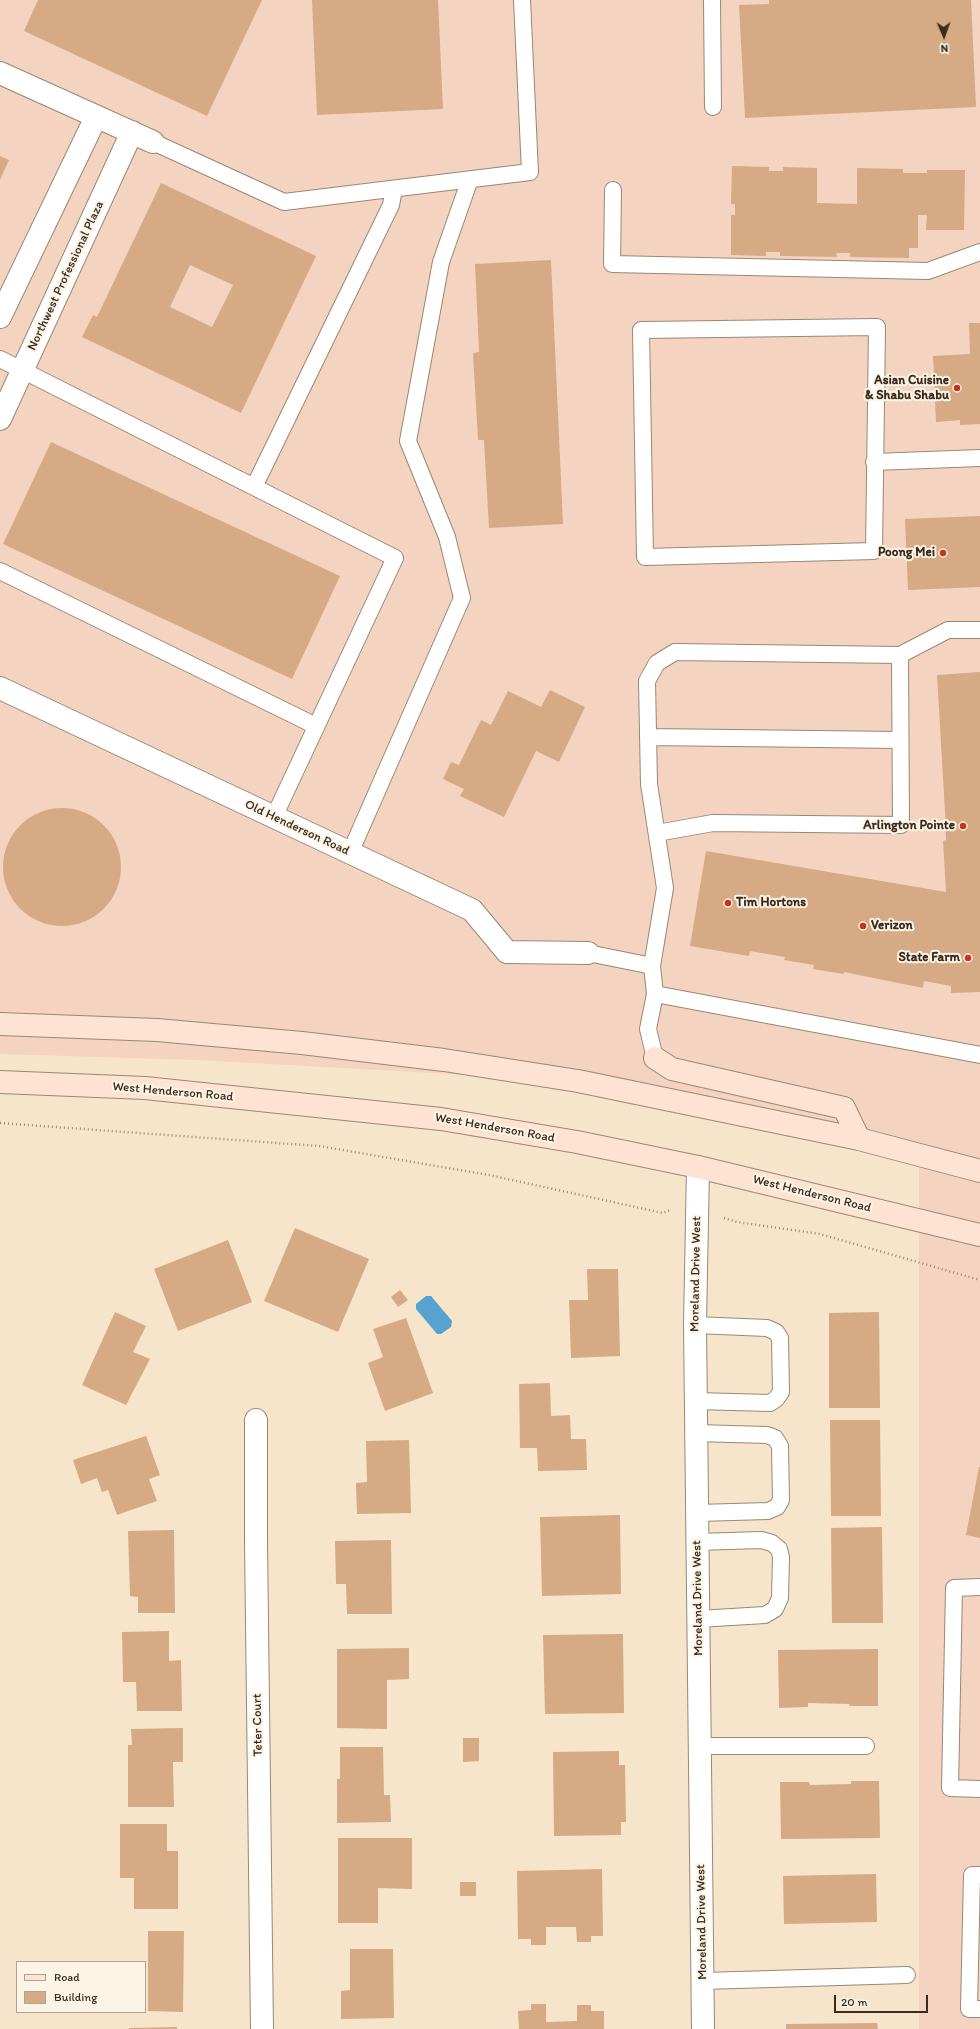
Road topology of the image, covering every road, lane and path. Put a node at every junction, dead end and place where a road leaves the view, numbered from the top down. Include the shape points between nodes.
1 (522, 0) edge
2 (712, 0) edge
3 (0, 73) edge
4 (713, 107) dead end
5 (96, 117) junction
6 (132, 132) junction
7 (153, 142) joint
8 (470, 179) junction
9 (394, 189) junction
10 (613, 190) dead end
11 (980, 252) edge
12 (0, 317) edge
13 (0, 359) edge
14 (23, 370) junction
15 (0, 419) edge
16 (980, 458) edge
17 (874, 462) junction
18 (254, 487) junction
19 (0, 571) edge
20 (980, 630) edge
21 (900, 655) junction
22 (0, 688) edge
23 (316, 726) junction
24 (648, 738) junction
25 (900, 740) junction
26 (274, 817) junction
27 (657, 833) junction
28 (350, 853) junction
29 (588, 952) joint
30 (652, 966) junction
31 (655, 994) junction
32 (0, 1024) edge
33 (980, 1055) edge
34 (655, 1058) joint
35 (0, 1082) edge
36 (0, 1123) edge
37 (859, 1139) junction
38 (698, 1167) junction
39 (980, 1171) edge
40 (697, 1211) junction
41 (980, 1235) edge
42 (980, 1280) edge
43 (695, 1325) junction
44 (696, 1401) junction
45 (256, 1420) dead end
46 (696, 1434) junction
47 (697, 1513) junction
48 (697, 1542) junction
49 (980, 1587) edge
50 (698, 1619) junction
51 (700, 1746) junction
52 (866, 1746) dead end
53 (980, 1789) edge
54 (980, 1875) edge
55 (907, 1975) dead end
56 (703, 1981) junction
57 (980, 2009) edge
58 (262, 2029) edge
59 (703, 2029) edge

1 - 8 lane via 530,172
2 - 4 lane
3 - 5 street
5 - 6 street
5 - 12 street
6 - 7 street
6 - 14 street, Northwest Professional Plaza
7 - 9 lane via 284,202
8 - 9 lane
8 - 28 lane via 441,262 408,441 447,537 462,598
9 - 18 lane via 391,206
10 - 11 lane via 612,264 928,271
13 - 14 lane
14 - 15 street, Northwest Professional Plaza
14 - 18 lane
16 - 17 lane
17 - 17 lane via 877,327 641,330 645,557 874,551
18 - 23 lane via 395,558
19 - 23 lane
20 - 21 lane via 948,630
21 - 24 lane via 675,652 657,663 646,681
21 - 25 lane
22 - 26 street, Old Henderson Road
23 - 26 lane
24 - 25 lane
24 - 27 lane via 649,784
25 - 27 lane via 901,825 713,823
26 - 28 street, Old Henderson Road
27 - 30 lane via 665,888
28 - 29 street, Old Henderson Road via 472,910 507,952
29 - 30 lane
30 - 31 lane
31 - 33 lane
31 - 34 lane via 648,1028
32 - 37 main road via 165,1031 302,1043 444,1060 578,1082
34 - 37 main road via 672,1069 844,1108
35 - 38 main road, West Henderson Road via 145,1088 441,1118
36 - 40 path via 319,1146 489,1175 663,1213 671,1210
37 - 39 main road
38 - 40 street, Moreland Drive West
38 - 41 main road, West Henderson Road
40 - 42 path via 737,1222 820,1234
40 - 43 street, Moreland Drive West
43 - 44 street, Moreland Drive West
43 - 44 lane via 767,1328 776,1332 780,1338 781,1392 770,1403
44 - 46 street, Moreland Drive West
45 - 58 street, Teter Court
46 - 47 street, Moreland Drive West
46 - 47 lane via 767,1435 775,1438 780,1446 781,1500 777,1507 768,1511
47 - 48 street, Moreland Drive West
48 - 50 street, Moreland Drive West
48 - 50 lane via 760,1540 772,1543 779,1549 781,1556 780,1598 775,1609 765,1615
49 - 53 lane via 954,1588 950,1788
50 - 51 street, Moreland Drive West
51 - 52 lane
51 - 56 street, Moreland Drive West
54 - 57 lane via 972,1875 969,2009
55 - 56 lane
56 - 59 street, Moreland Drive West

